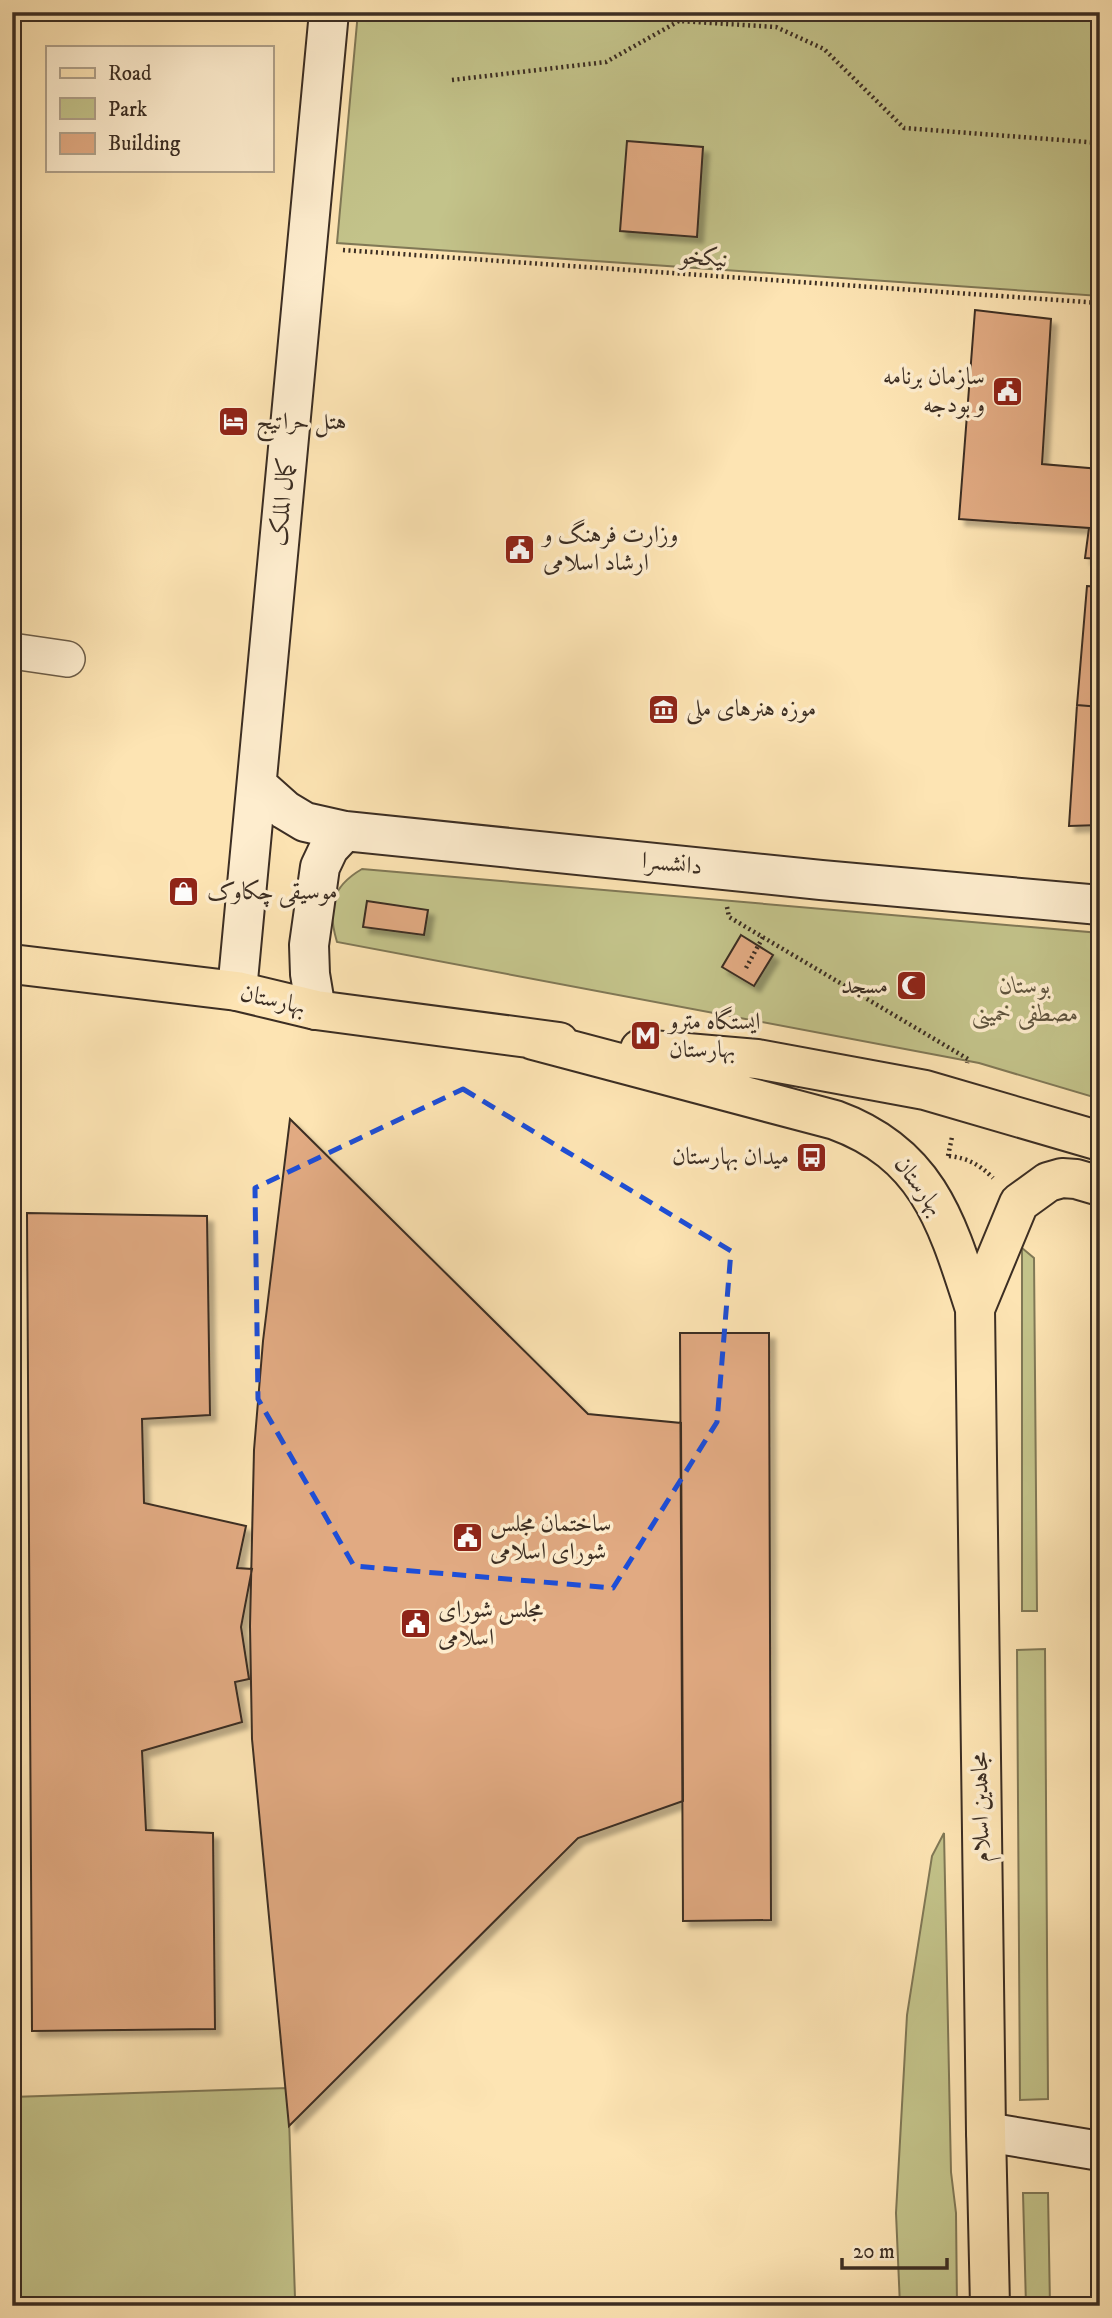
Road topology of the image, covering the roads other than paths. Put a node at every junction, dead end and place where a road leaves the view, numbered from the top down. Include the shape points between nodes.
1 (330, 12) edge
2 (12, 651) edge
3 (67, 659) dead end
4 (257, 785) junction
5 (345, 831) junction
6 (1100, 905) edge
7 (12, 964) edge
8 (237, 991) junction
9 (316, 1010) junction
10 (533, 1040) junction
11 (1100, 1141) edge
12 (1100, 1186) edge
13 (975, 1308) junction
14 (986, 2132) junction
15 (1100, 2151) edge
16 (990, 2306) edge

1 - 4 street, کمال الملک
2 - 3 street
4 - 5 street, دانشسرا via 305,822
4 - 8 street, کمال الملک
5 - 6 street, دانشسرا
5 - 9 street via 320,867 310,945
7 - 8 main road, بهارستان
8 - 9 main road, بهارستان
9 - 10 main road, بهارستان
10 - 11 main road, بهارستان via 757,1059 925,1090
10 - 13 main road, بهارستان via 835,1120 884,1143 900,1156 933,1166 946,1225
12 - 13 main road via 1062,1178 1048,1181 1019,1203
13 - 14 main road, مجاهدین اسلام
14 - 15 street
14 - 16 main road, مجاهدین اسلام

